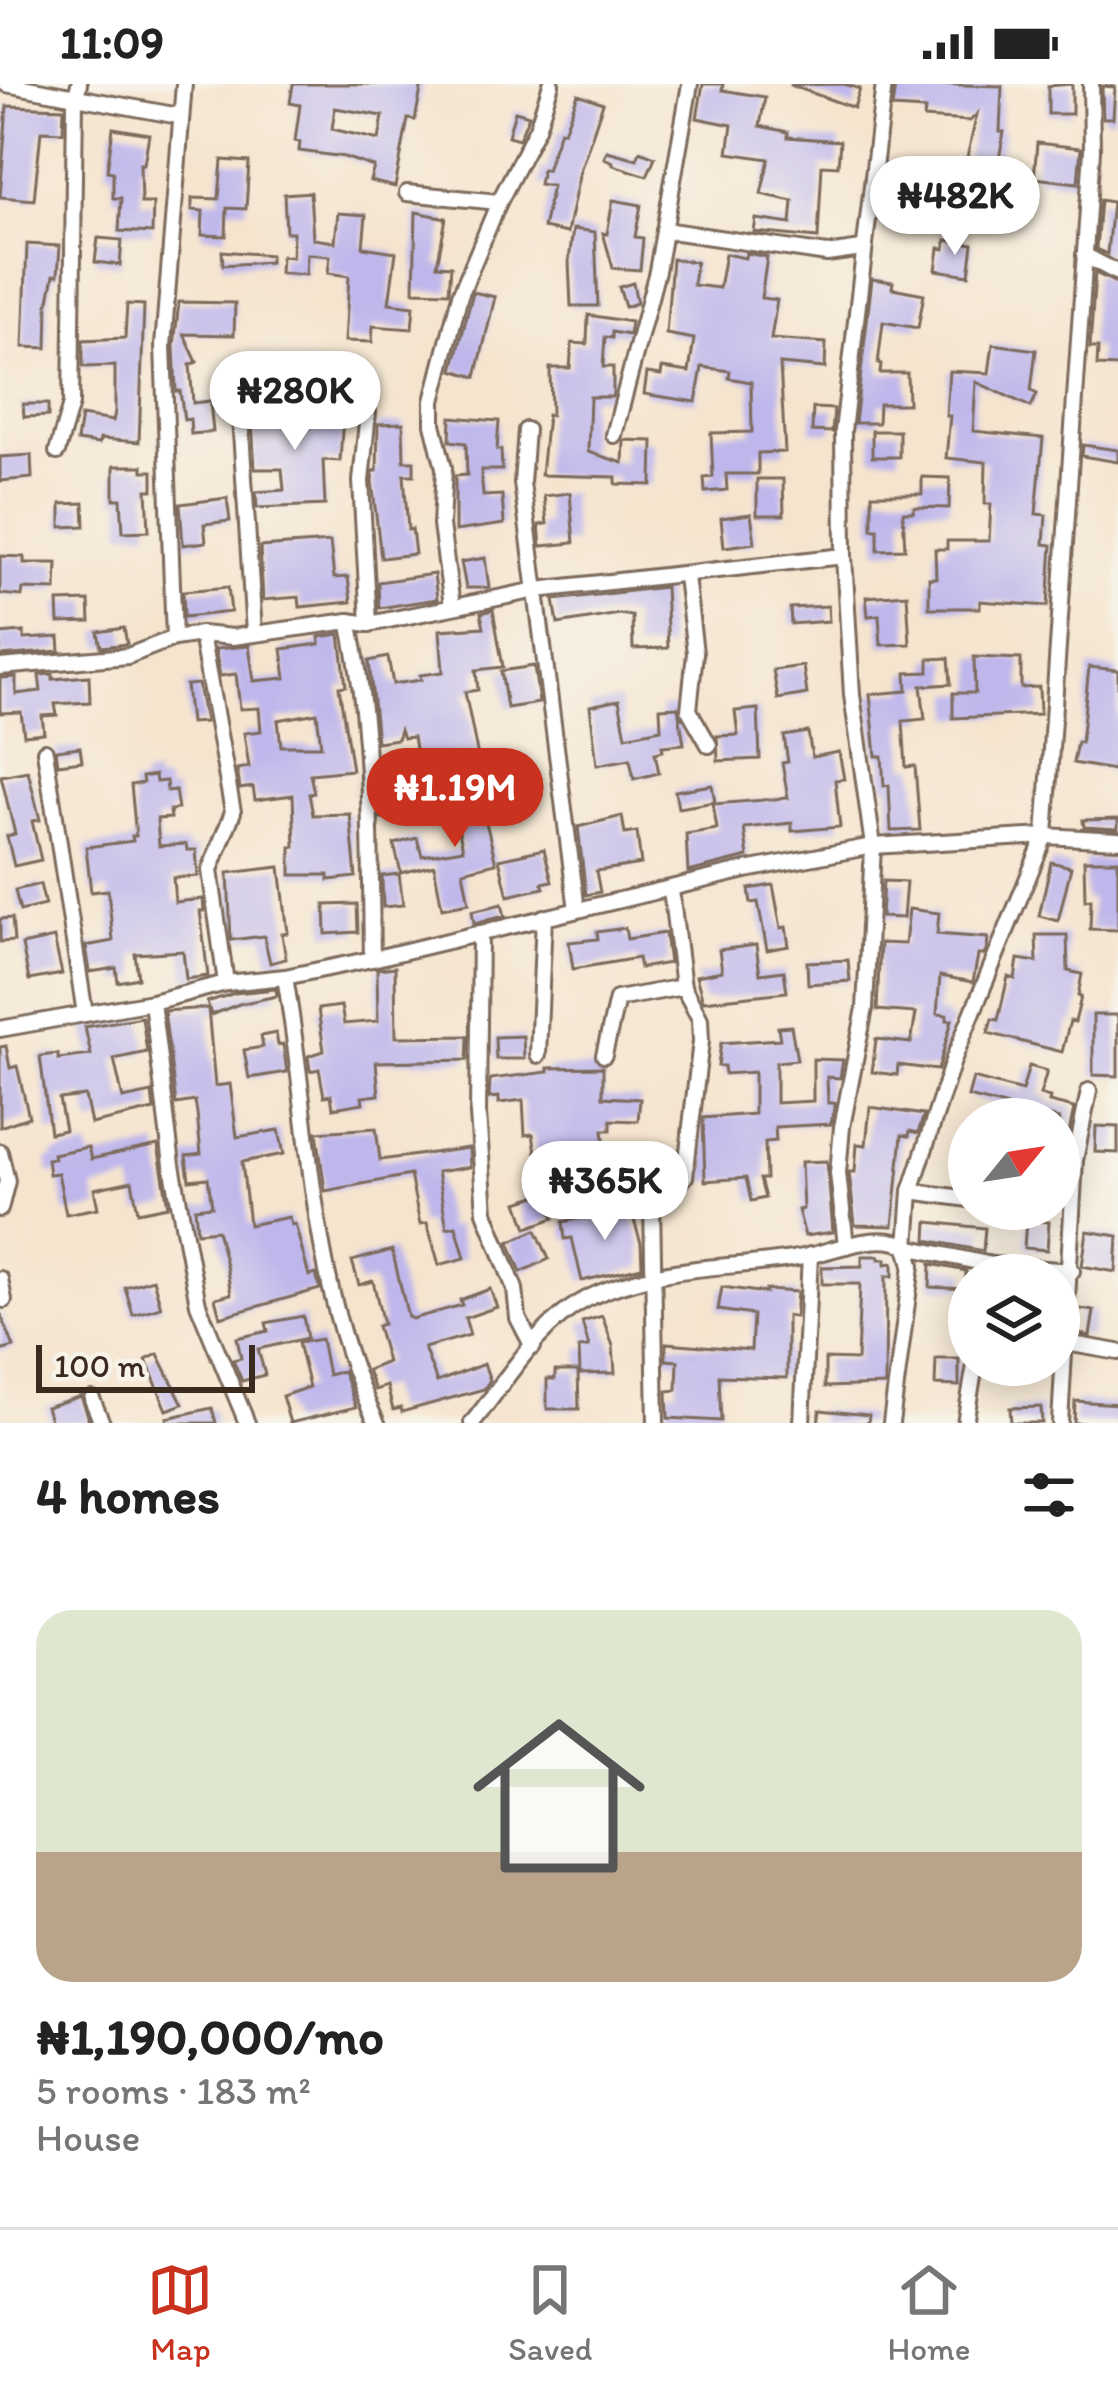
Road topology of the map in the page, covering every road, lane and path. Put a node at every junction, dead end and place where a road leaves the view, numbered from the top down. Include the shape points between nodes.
1 (6, 84) edge
2 (184, 84) edge
3 (551, 84) edge
4 (690, 84) edge
5 (884, 84) edge
6 (1091, 84) edge
7 (77, 92) edge
8 (179, 116) junction
9 (407, 193) dead end
10 (500, 202) junction
11 (664, 230) junction
12 (862, 249) junction
13 (1084, 255) junction
14 (1118, 273) edge
15 (238, 385) dead end
16 (368, 412) dead end
17 (526, 430) dead end
18 (614, 435) dead end
19 (57, 452) dead end
20 (844, 556) junction
21 (686, 576) junction
22 (537, 590) junction
23 (452, 607) junction
24 (349, 621) junction
25 (370, 625) junction
26 (254, 633) junction
27 (201, 634) junction
28 (174, 638) junction
29 (0, 667) edge
30 (710, 745) dead end
31 (45, 751) dead end
32 (1045, 836) junction
33 (1118, 840) edge
34 (873, 846) junction
35 (670, 890) junction
36 (577, 910) junction
37 (544, 917) junction
38 (480, 933) junction
39 (372, 959) junction
40 (285, 976) junction
41 (226, 982) junction
42 (682, 987) junction
43 (152, 1002) junction
44 (85, 1014) junction
45 (0, 1029) edge
46 (538, 1055) dead end
47 (604, 1055) dead end
48 (1089, 1091) dead end
49 (1080, 1135) edge
50 (0, 1152) edge
51 (911, 1191) junction
52 (948, 1196) edge
53 (0, 1209) edge
54 (846, 1246) junction
55 (907, 1247) junction
56 (810, 1256) junction
57 (948, 1258) edge
58 (653, 1276) junction
59 (0, 1279) edge
60 (4, 1300) dead end
61 (1080, 1345) edge
62 (533, 1347) junction
63 (1118, 1352) edge
64 (971, 1386) edge
65 (1063, 1386) edge
66 (92, 1399) dead end
67 (102, 1423) edge
68 (247, 1423) edge
69 (377, 1423) edge
70 (472, 1423) edge
71 (656, 1423) edge
72 (802, 1423) edge
73 (891, 1423) edge
74 (965, 1423) edge
75 (1060, 1423) edge

1 - 7 street
2 - 8 street
3 - 10 street
4 - 11 street
5 - 12 street
6 - 13 street
7 - 8 street
7 - 19 street via 71,404
8 - 28 street via 162,386
9 - 10 street
10 - 23 street via 460,295 433,401
11 - 12 street via 827,254
11 - 18 street
12 - 20 street via 843,431
13 - 14 street
13 - 32 street
15 - 26 street
16 - 25 street via 361,481
17 - 22 street via 522,483
20 - 21 street
20 - 34 street
21 - 22 street
21 - 30 street via 694,652 689,710
22 - 23 street
22 - 36 street
23 - 25 street
24 - 25 street
24 - 26 street
24 - 39 street via 370,835
26 - 27 street
27 - 28 street
27 - 41 street via 233,812 210,869
28 - 29 street via 128,656
31 - 44 street
32 - 33 street
32 - 34 street
32 - 51 street via 954,1058
34 - 35 street
34 - 54 street via 866,1008 838,1173
35 - 36 street
35 - 42 street
36 - 37 street
37 - 38 street
37 - 46 street
38 - 39 street
38 - 62 street via 485,1212
39 - 40 street
40 - 41 street
40 - 69 street via 329,1280
41 - 43 street
42 - 47 street via 617,999
42 - 58 street via 700,1019 701,1041 685,1177 652,1203
43 - 44 street
43 - 68 street via 198,1304
44 - 45 street
48 - 49 street
50 - 53 street via 7,1180
51 - 52 street
51 - 55 street
54 - 55 street
54 - 56 street
55 - 57 street
55 - 73 street via 913,1265
56 - 58 street
56 - 72 street
58 - 62 street via 581,1302
58 - 71 street
59 - 60 street
61 - 63 street
62 - 70 street
64 - 74 street
65 - 75 street
66 - 67 street

